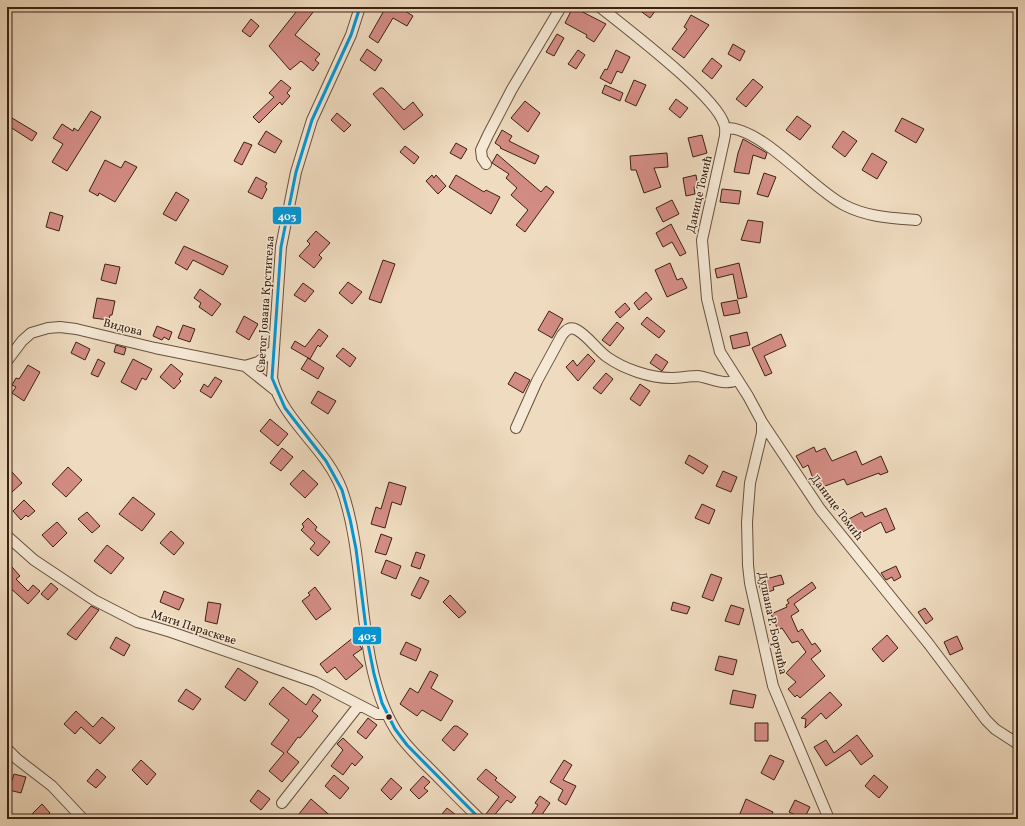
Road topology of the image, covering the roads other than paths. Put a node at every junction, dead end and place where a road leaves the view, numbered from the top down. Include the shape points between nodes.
1 (360, 7) edge
2 (562, 7) edge
3 (600, 7) edge
4 (725, 128) junction
5 (486, 164) dead end
6 (916, 220) dead end
7 (273, 351) junction
8 (7, 361) edge
9 (245, 366) junction
10 (737, 380) junction
11 (275, 390) junction
12 (762, 422) junction
13 (516, 428) dead end
14 (774, 440) junction
15 (759, 448) junction
16 (7, 536) edge
17 (359, 705) junction
18 (387, 714) junction
19 (1018, 744) edge
20 (9, 755) edge
21 (282, 803) dead end
22 (83, 819) edge
23 (480, 819) edge
24 (829, 819) edge

1 - 7 street, Светог Јована Крститеља via 351,35 312,120 296,172 283,230
2 - 5 street via 512,89 488,135 481,150
3 - 4 street via 696,89 714,107
4 - 6 street via 738,129 770,148 809,181 846,206 873,216
4 - 10 street, Данице Томић via 704,227 702,255 715,338 722,357
7 - 9 street via 258,362
7 - 11 street, Светог Јована Крститеља via 272,378
8 - 9 street, Видова via 31,333 60,327
9 - 11 street, Видова
10 - 12 street, Данице Томић
10 - 13 street via 726,382 694,376 668,378 631,369 606,356 577,330 570,328 562,335 537,381
11 - 18 street, Светог Јована Крститеља via 286,411 332,470 342,490 354,542 373,668
12 - 14 street, Данице Томић
12 - 15 street, Душана Р. Борчића
14 - 15 street
14 - 19 street, Данице Томић via 831,523 928,643 986,720
15 - 24 street, Душана Р. Борчића via 753,468 747,522 750,583 773,686
16 - 17 street, Мати Параскеве via 34,560 94,600 137,622 315,682
17 - 18 street, Мати Параскеве via 377,714
17 - 21 street
18 - 23 street, Светог Јована Крститеља via 407,744
20 - 22 street via 52,786

